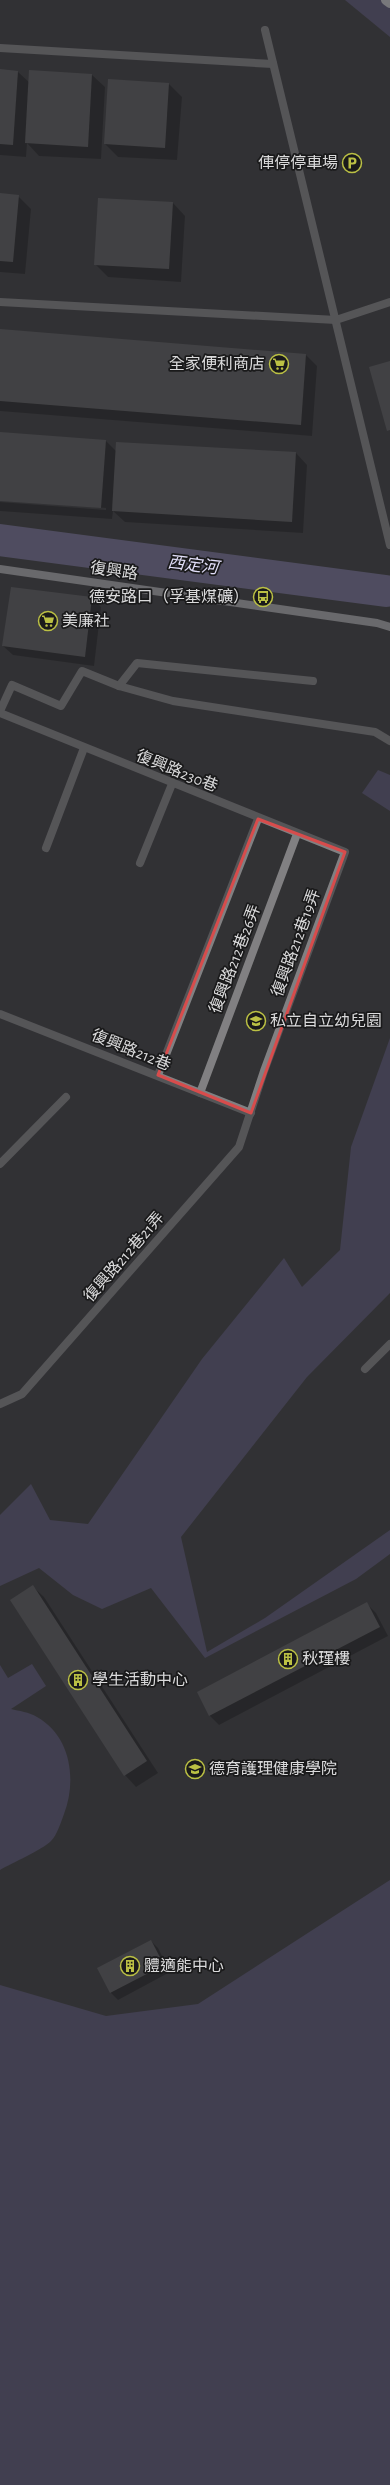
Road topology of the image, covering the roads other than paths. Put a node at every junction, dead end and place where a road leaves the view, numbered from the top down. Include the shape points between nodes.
1 (386, 0) edge
2 (390, 3) edge
3 (265, 30) dead end
4 (0, 48) edge
5 (273, 64) junction
6 (0, 302) edge
7 (390, 302) edge
8 (336, 320) junction
9 (390, 544) edge
10 (0, 569) edge
11 (390, 626) edge
12 (313, 681) dead end
13 (119, 686) junction
14 (0, 712) edge
15 (390, 741) edge
16 (84, 748) junction
17 (172, 784) junction
18 (258, 819) junction
19 (297, 834) junction
20 (46, 848) dead end
21 (345, 852) joint
22 (140, 863) dead end
23 (0, 1014) edge
24 (158, 1075) junction
25 (200, 1093) junction
26 (66, 1097) dead end
27 (251, 1113) junction
28 (0, 1164) edge
29 (390, 1344) edge
30 (365, 1369) dead end
31 (0, 1404) edge

1 - 2 main road
3 - 5 street
4 - 5 street
5 - 8 street
6 - 8 street
7 - 8 street
8 - 9 street
10 - 11 street, 復興路
12 - 13 street via 137,663
13 - 14 street via 82,671 61,706 12,685
13 - 15 street via 173,701 375,732
14 - 16 street, 復興路230巷
16 - 17 street, 復興路230巷
16 - 20 street
17 - 18 street, 復興路230巷
17 - 22 street
18 - 19 street, 復興路230巷
18 - 24 street
19 - 21 street, 復興路230巷
19 - 25 street, 復興路212巷26弄
21 - 27 street, 復興路212巷19弄
23 - 24 street, 復興路212巷
24 - 25 street, 復興路212巷
25 - 27 street, 復興路212巷
26 - 28 street
27 - 31 street, 復興路212巷21弄 via 239,1147 22,1394
29 - 30 street

